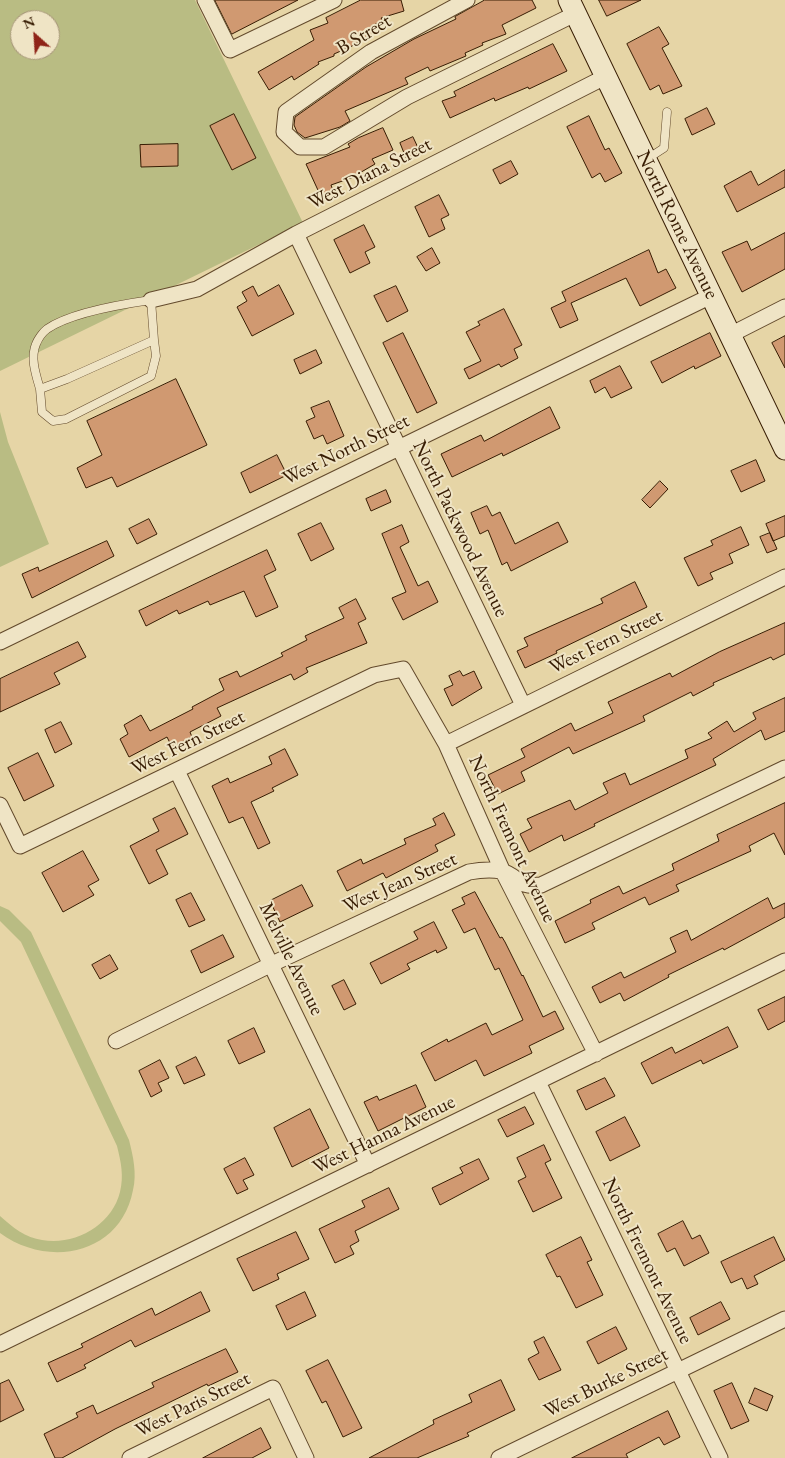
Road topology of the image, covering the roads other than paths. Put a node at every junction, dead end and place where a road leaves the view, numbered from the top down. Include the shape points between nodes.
1 (205, 0) edge
2 (334, 0) edge
3 (467, 0) edge
4 (572, 7) edge
5 (605, 77) junction
6 (667, 112) dead end
7 (645, 160) junction
8 (296, 234) junction
9 (711, 296) junction
10 (151, 300) junction
11 (785, 307) edge
12 (730, 335) junction
13 (154, 340) junction
14 (40, 389) junction
15 (398, 447) junction
16 (785, 449) edge
17 (785, 577) edge
18 (0, 642) edge
19 (374, 675) joint
20 (524, 705) junction
21 (446, 744) junction
22 (785, 768) edge
23 (177, 771) junction
24 (0, 806) edge
25 (503, 872) junction
26 (785, 962) edge
27 (272, 964) junction
28 (116, 1041) dead end
29 (596, 1054) junction
30 (538, 1082) junction
31 (368, 1165) junction
32 (785, 1319) edge
33 (0, 1344) edge
34 (678, 1370) junction
35 (130, 1458) edge
36 (306, 1458) edge
37 (499, 1458) edge
38 (720, 1458) edge

1 - 2 street via 230,50
3 - 4 street, B Street via 370,52 286,112 284,132 300,147 324,147 407,97
4 - 5 street, North Rome Avenue
5 - 7 street, North Rome Avenue
5 - 8 street, West Diana Street
6 - 7 lane via 664,148
7 - 9 street, North Rome Avenue
8 - 10 street, West Diana Street via 197,289
8 - 15 street, North Packwood Avenue
9 - 12 street, North Rome Avenue
9 - 15 street, West North Street
10 - 13 lane
10 - 14 lane via 123,304 46,330 36,344 34,354
11 - 12 street
12 - 16 street, North Rome Avenue
13 - 14 lane
13 - 14 lane via 156,356 151,376 66,419 53,421 42,412
15 - 18 street, West North Street
15 - 20 street, North Packwood Avenue
17 - 20 street, West Fern Street
19 - 21 street, North Fremont Avenue via 403,669
19 - 23 street, West Fern Street
20 - 21 street, West Fern Street
21 - 25 street, North Fremont Avenue
22 - 25 street, West Jean Street via 541,885 526,887
23 - 24 street, West Fern Street via 20,846
23 - 27 street, Melville Avenue
25 - 27 street, West Jean Street via 482,869 469,872
25 - 29 street, North Fremont Avenue
26 - 29 street, West Hanna Avenue
27 - 28 street, West Jean Street
27 - 31 street, Melville Avenue
29 - 30 street, West Hanna Avenue
30 - 31 street, West Hanna Avenue
30 - 34 street, North Fremont Avenue
31 - 33 street, West Hanna Avenue
32 - 34 street, West Burke Street
34 - 37 street, West Burke Street
34 - 38 street, North Fremont Avenue
35 - 36 street, West Paris Street via 273,1388

